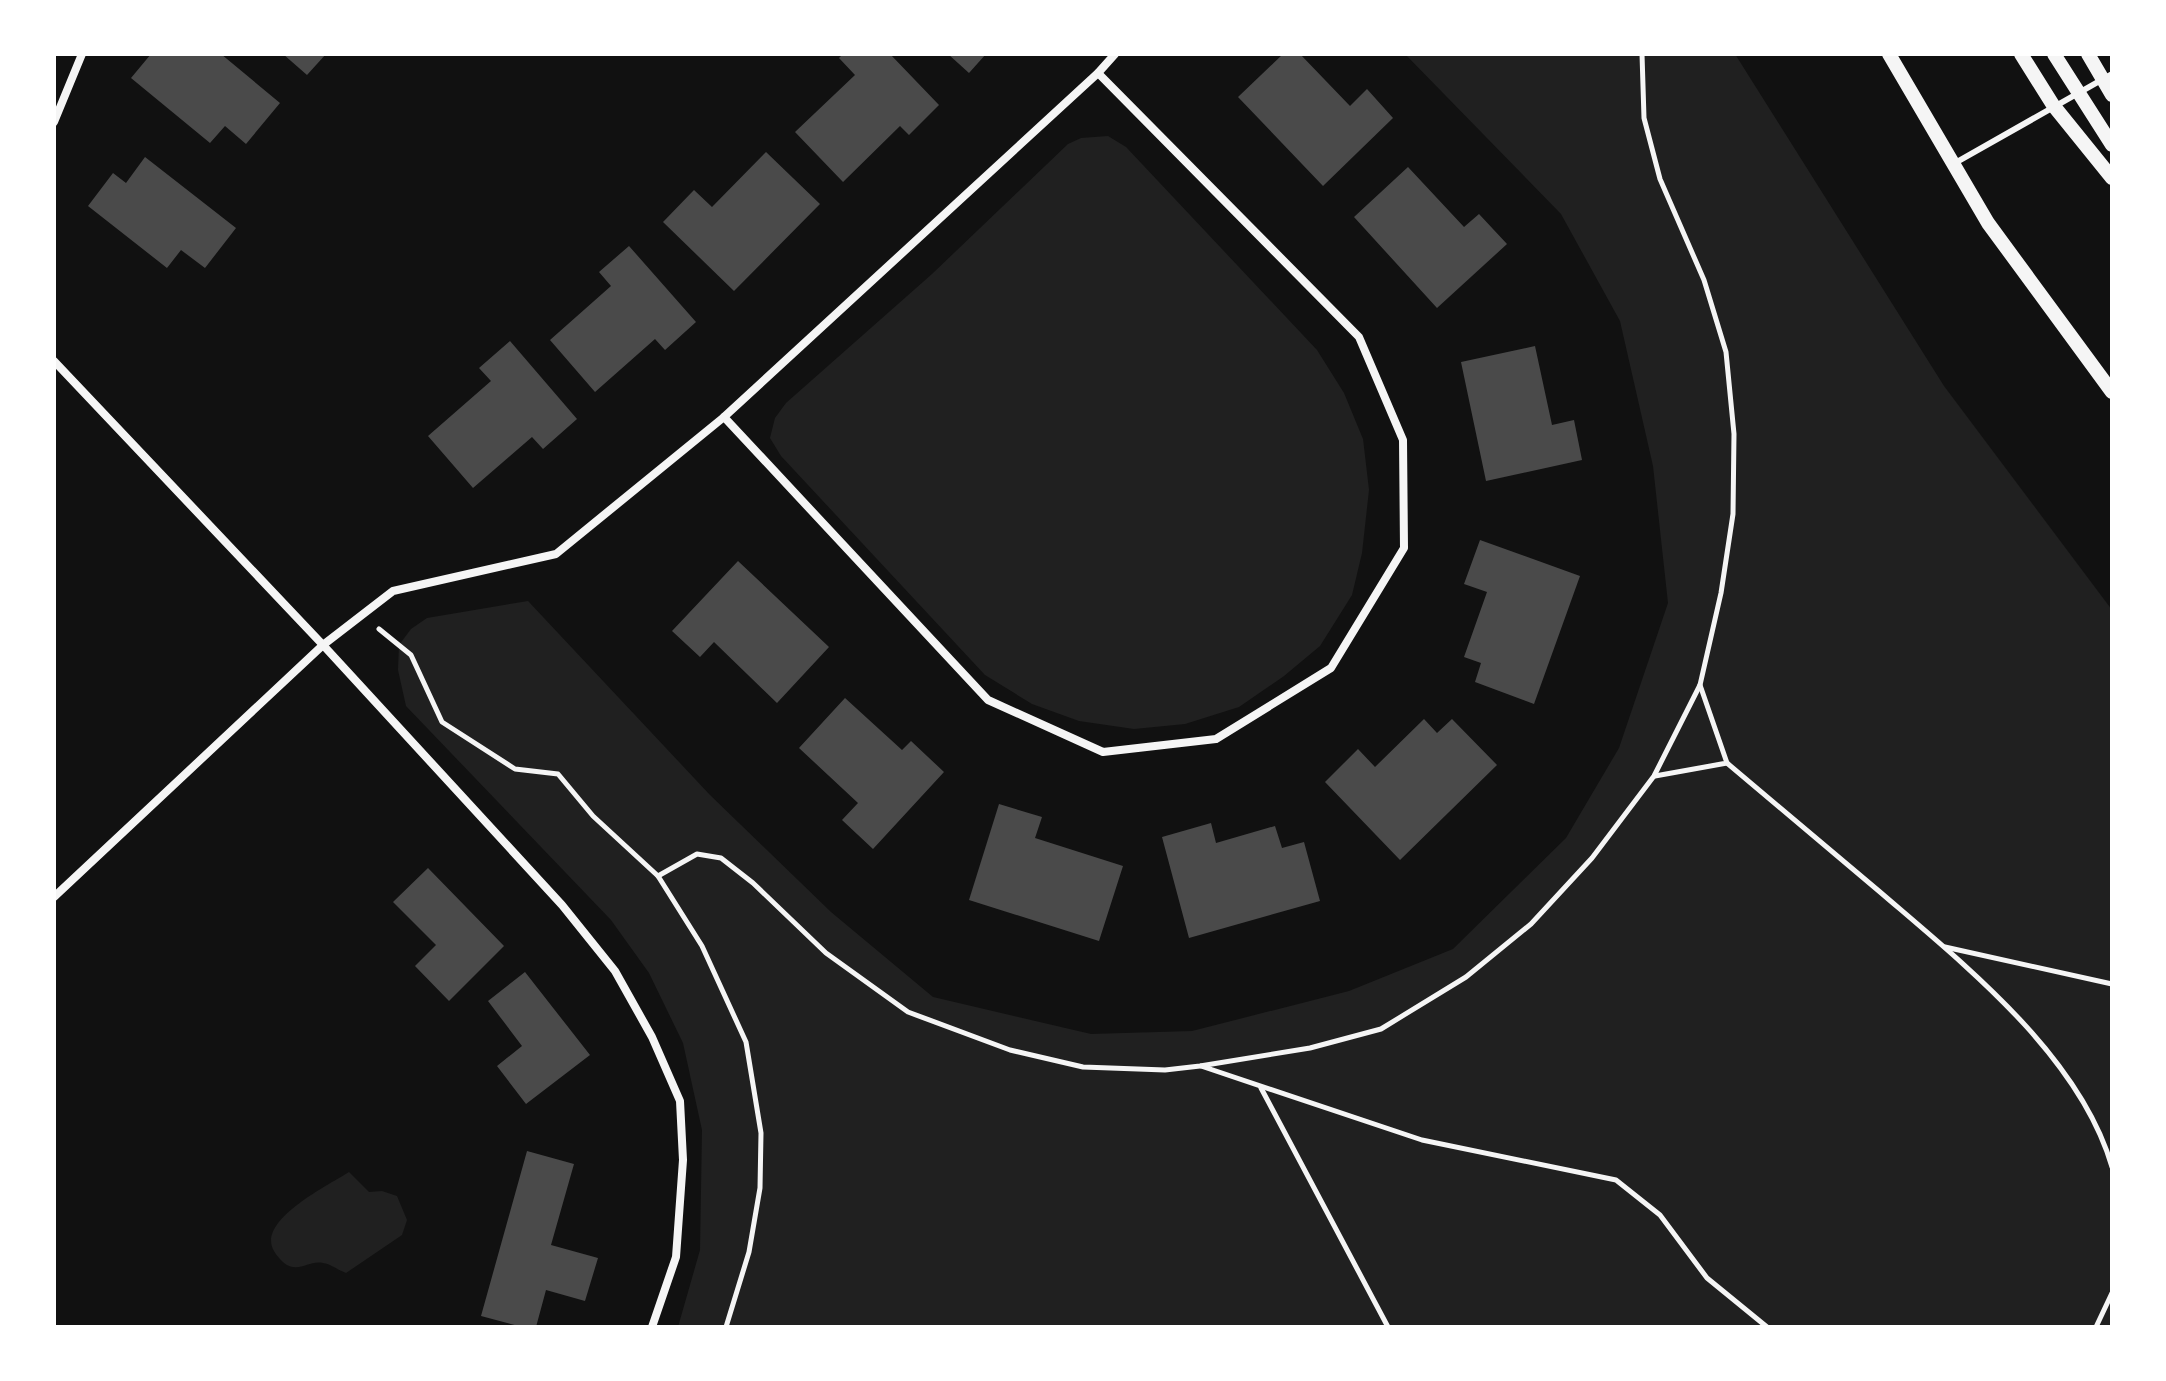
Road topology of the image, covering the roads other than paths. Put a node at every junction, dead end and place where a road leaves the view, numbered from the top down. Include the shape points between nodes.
1 (82, 54) edge
2 (1115, 54) edge
3 (1889, 54) edge
4 (2021, 54) edge
5 (2054, 54) edge
6 (2088, 54) edge
7 (1098, 73) junction
8 (2108, 77) edge
9 (2078, 94) junction
10 (2112, 95) edge
11 (2053, 105) junction
12 (54, 122) edge
13 (2112, 145) edge
14 (1953, 164) junction
15 (2112, 178) edge
16 (54, 361) edge
17 (2112, 392) edge
18 (724, 417) junction
19 (323, 645) junction
20 (54, 897) edge
21 (652, 1327) edge

1 - 12 street
2 - 7 street
3 - 14 street
4 - 11 street
5 - 9 street
6 - 8 street
7 - 18 street
7 - 18 street via 1359,337 1403,440 1404,548 1331,668 1216,739 1103,752 988,700
8 - 9 lane
8 - 10 street
9 - 11 lane
9 - 13 street
11 - 14 lane
11 - 15 street
14 - 17 street via 1988,223
16 - 19 street
18 - 19 street via 556,554 393,591
19 - 20 street
19 - 21 street via 562,905 615,971 652,1037 680,1101 683,1160 676,1257

